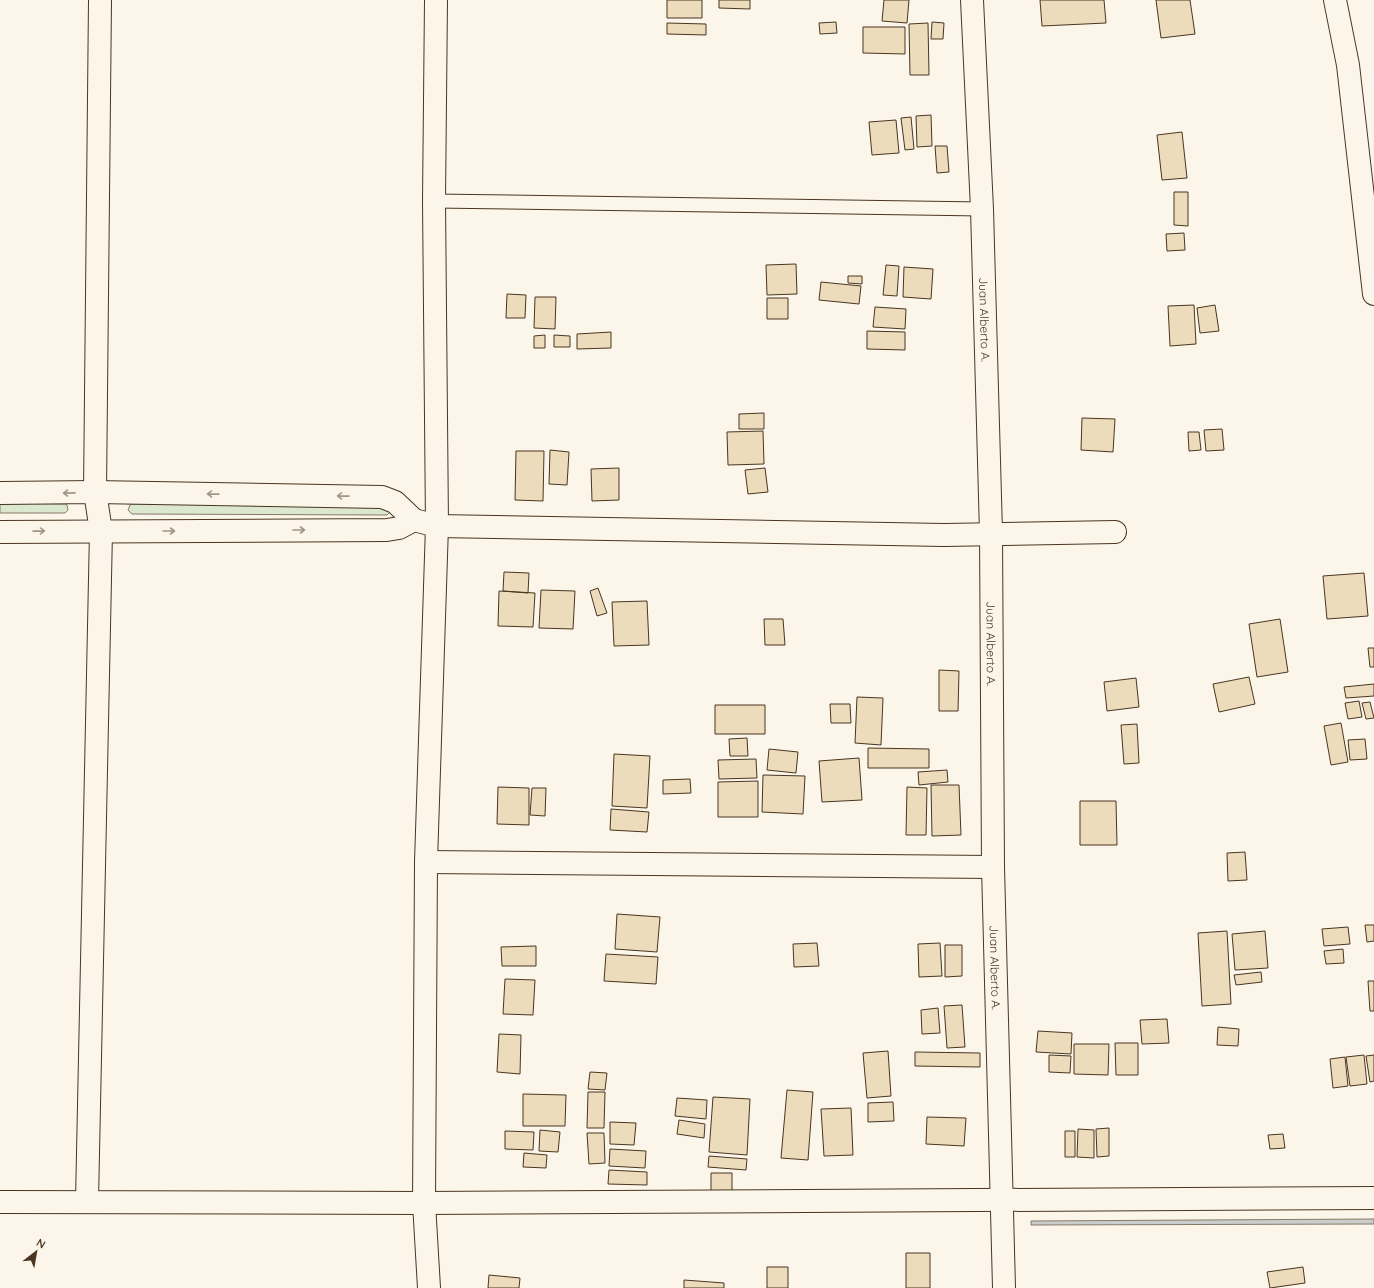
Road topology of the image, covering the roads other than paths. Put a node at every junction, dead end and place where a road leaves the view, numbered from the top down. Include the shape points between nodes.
1 (100, 0) edge
2 (436, 0) edge
3 (972, 0) edge
4 (1335, 0) edge
5 (434, 201) junction
6 (982, 209) junction
7 (1374, 294) edge
8 (95, 492) junction
9 (0, 494) edge
10 (414, 520) junction
11 (437, 526) junction
12 (101, 531) junction
13 (0, 532) edge
14 (1114, 532) dead end
15 (991, 533) junction
16 (426, 862) junction
17 (993, 867) junction
18 (1374, 1198) edge
19 (1001, 1200) junction
20 (0, 1202) edge
21 (87, 1202) junction
22 (424, 1203) junction
23 (429, 1288) edge
24 (1004, 1288) edge

1 - 8 street
2 - 5 street
3 - 6 street, Juan Alberto A.
4 - 7 street via 1348,65
5 - 6 lane
5 - 11 street
6 - 15 street, Juan Alberto A.
8 -> 9 street
10 -> 8 street via 395,502 382,497
8 - 12 street
10 - 11 street
12 -> 10 street via 387,530 399,528
11 - 15 street via 944,535
11 - 16 street
13 -> 12 street
12 - 21 street
14 - 15 street
15 - 17 street, Juan Alberto A.
16 - 17 street
16 - 22 street
17 - 19 street, Juan Alberto A.
18 - 19 street
19 - 22 street
19 - 24 street, Juan Alberto A.
20 - 21 street
21 - 22 street
22 - 23 street

